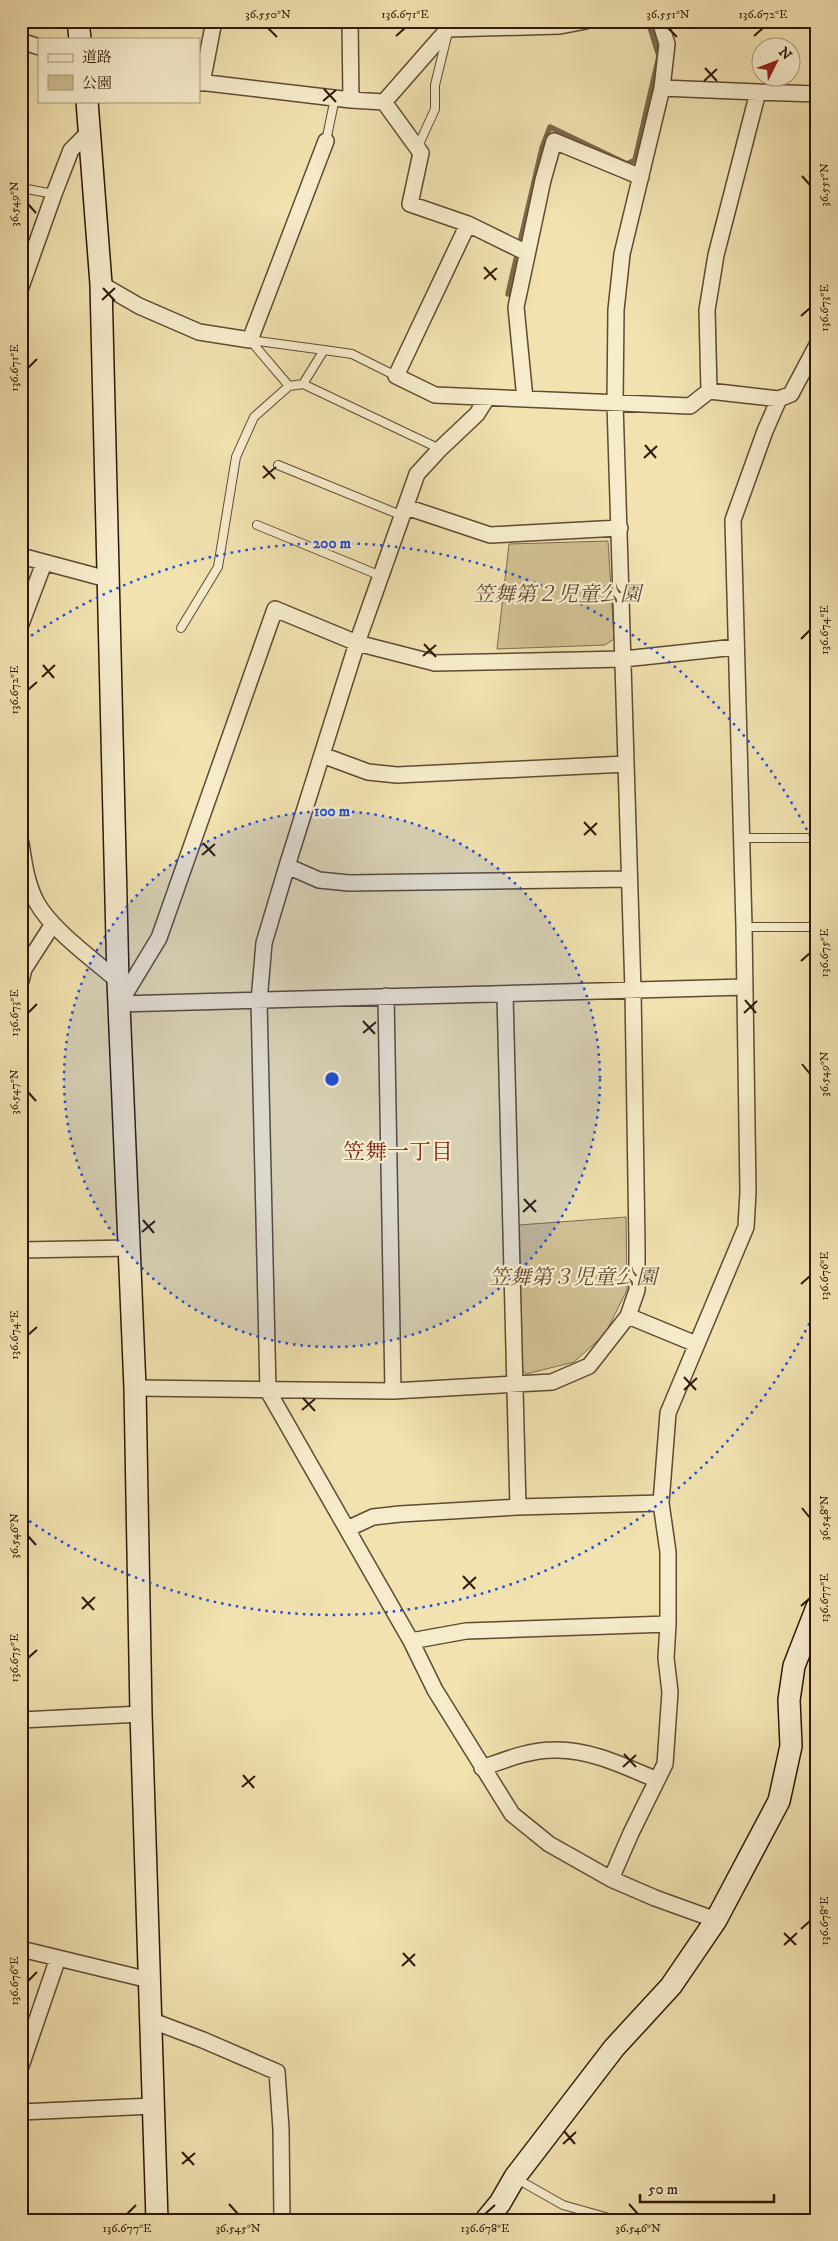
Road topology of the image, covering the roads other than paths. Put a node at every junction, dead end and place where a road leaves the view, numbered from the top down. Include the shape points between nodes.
1 (78, 21) edge
2 (214, 21) edge
3 (350, 21) edge
4 (586, 21) edge
5 (660, 21) edge
6 (448, 25) edge
7 (80, 38) edge
8 (21, 41) edge
9 (38, 47) edge
10 (200, 82) edge
11 (662, 88) junction
12 (758, 92) junction
13 (817, 94) edge
14 (336, 98) junction
15 (351, 100) junction
16 (87, 102) edge
17 (384, 102) junction
18 (90, 131) junction
19 (326, 142) joint
20 (421, 153) junction
21 (641, 178) junction
22 (21, 188) edge
23 (54, 194) junction
24 (468, 224) junction
25 (527, 253) junction
26 (102, 284) junction
27 (21, 287) edge
28 (250, 340) junction
29 (817, 346) edge
30 (324, 350) junction
31 (396, 376) junction
32 (303, 384) junction
33 (289, 386) junction
34 (709, 391) junction
35 (486, 398) junction
36 (525, 399) junction
37 (779, 399) junction
38 (615, 403) junction
39 (440, 449) junction
40 (278, 465) dead end
41 (404, 512) junction
42 (257, 525) dead end
43 (620, 528) junction
44 (21, 556) edge
45 (44, 563) junction
46 (381, 576) junction
47 (107, 579) junction
48 (21, 624) edge
49 (181, 628) dead end
50 (357, 643) junction
51 (736, 648) junction
52 (624, 659) junction
53 (322, 755) junction
54 (626, 764) junction
55 (741, 838) junction
56 (817, 838) edge
57 (21, 843) edge
58 (287, 866) junction
59 (629, 879) junction
60 (53, 924) junction
61 (744, 927) junction
62 (817, 927) edge
63 (21, 980) edge
64 (118, 981) junction
65 (745, 987) junction
66 (633, 991) junction
67 (505, 995) junction
68 (386, 996) junction
69 (259, 1001) junction
70 (120, 1004) junction
71 (130, 1248) junction
72 (21, 1250) edge
73 (628, 1316) junction
74 (696, 1344) junction
75 (516, 1385) junction
76 (135, 1388) junction
77 (268, 1391) junction
78 (393, 1391) junction
79 (661, 1503) junction
80 (518, 1507) junction
81 (347, 1529) junction
82 (817, 1607) edge
83 (668, 1624) junction
84 (412, 1641) junction
85 (141, 1714) junction
86 (21, 1720) edge
87 (482, 1768) junction
88 (657, 1780) junction
89 (611, 1879) junction
90 (716, 1920) junction
91 (21, 1949) edge
92 (58, 1958) junction
93 (149, 1980) junction
94 (150, 2020) junction
95 (21, 2066) edge
96 (153, 2106) junction
97 (21, 2112) edge
98 (515, 2177) junction
99 (157, 2220) edge
100 (282, 2220) edge
101 (486, 2220) edge
102 (616, 2220) edge

1 - 7 street
2 - 10 street
3 - 15 street
4 - 6 street via 560,26
5 - 11 street via 667,44
6 - 17 street
6 - 20 lane via 435,85 435,109 420,142
8 - 9 street
10 - 14 street
11 - 12 street
11 - 21 street
12 - 13 street
12 - 34 street via 716,255 706,310
14 - 15 street
14 - 19 lane
15 - 17 street
16 - 18 street
17 - 20 street
18 - 23 street via 71,150
18 - 26 street
19 - 28 street
20 - 24 street via 410,204
21 - 25 street via 554,141
21 - 38 street via 622,254 616,310
22 - 23 lane
23 - 27 street
24 - 25 street
24 - 31 street
25 - 36 street via 516,307
26 - 28 street via 139,306 199,332
26 - 47 street
28 - 30 lane
28 - 33 lane
29 - 37 street via 791,394
30 - 31 lane via 352,354
30 - 32 lane
31 - 35 street via 435,395
32 - 33 lane
32 - 39 lane
33 - 49 lane via 254,417 236,457 218,567
34 - 37 street
34 - 38 street via 690,406
35 - 36 street
35 - 39 street via 477,414
36 - 38 street
37 - 51 street via 733,520
38 - 43 street
39 - 41 street via 418,474
40 - 41 lane
41 - 43 street via 490,535
41 - 46 street
42 - 46 lane
43 - 52 street
44 - 45 street
45 - 47 street
45 - 48 street
46 - 50 street
47 - 64 street
50 - 52 street via 436,663
50 - 53 street
50 - 70 street via 275,610 159,938
51 - 52 street
51 - 55 street
52 - 54 street
53 - 54 street via 368,772 397,775
53 - 58 street
54 - 59 street
55 - 56 lane
55 - 61 street
57 - 60 street via 25,869 37,903
58 - 59 street via 319,880 349,883
58 - 69 street via 264,943
59 - 66 street
60 - 63 street via 24,969
60 - 64 street
61 - 62 lane
61 - 65 street
64 - 70 street
65 - 66 street
65 - 74 street via 746,1227
66 - 67 street
66 - 73 street via 637,1290
67 - 68 street
67 - 75 street
68 - 69 street
68 - 78 street
69 - 70 street
69 - 77 street
70 - 71 street
71 - 72 street
71 - 76 street
73 - 74 street
73 - 75 street via 589,1366 552,1382
74 - 79 street via 668,1412
75 - 78 street
75 - 80 street
76 - 77 street
76 - 85 street
77 - 78 street
77 - 81 street
79 - 80 street
79 - 83 street via 668,1552
80 - 81 street via 374,1517
81 - 84 street
82 - 90 street via 794,1666 789,1700 791,1746 779,1801
83 - 84 street via 466,1631
83 - 88 street via 666,1658 670,1692 665,1764
84 - 87 street via 435,1690
85 - 86 street
85 - 93 street
87 - 88 street via 521,1754 554,1750 600,1756
87 - 89 street via 512,1814 549,1844
88 - 89 street
89 - 90 street
90 - 98 street via 671,1986 614,2048
91 - 92 street
92 - 93 street
92 - 95 street
93 - 94 street
94 - 96 street
94 - 100 street via 277,2072
96 - 97 street
96 - 99 street
98 - 101 street
98 - 102 lane via 563,2205

